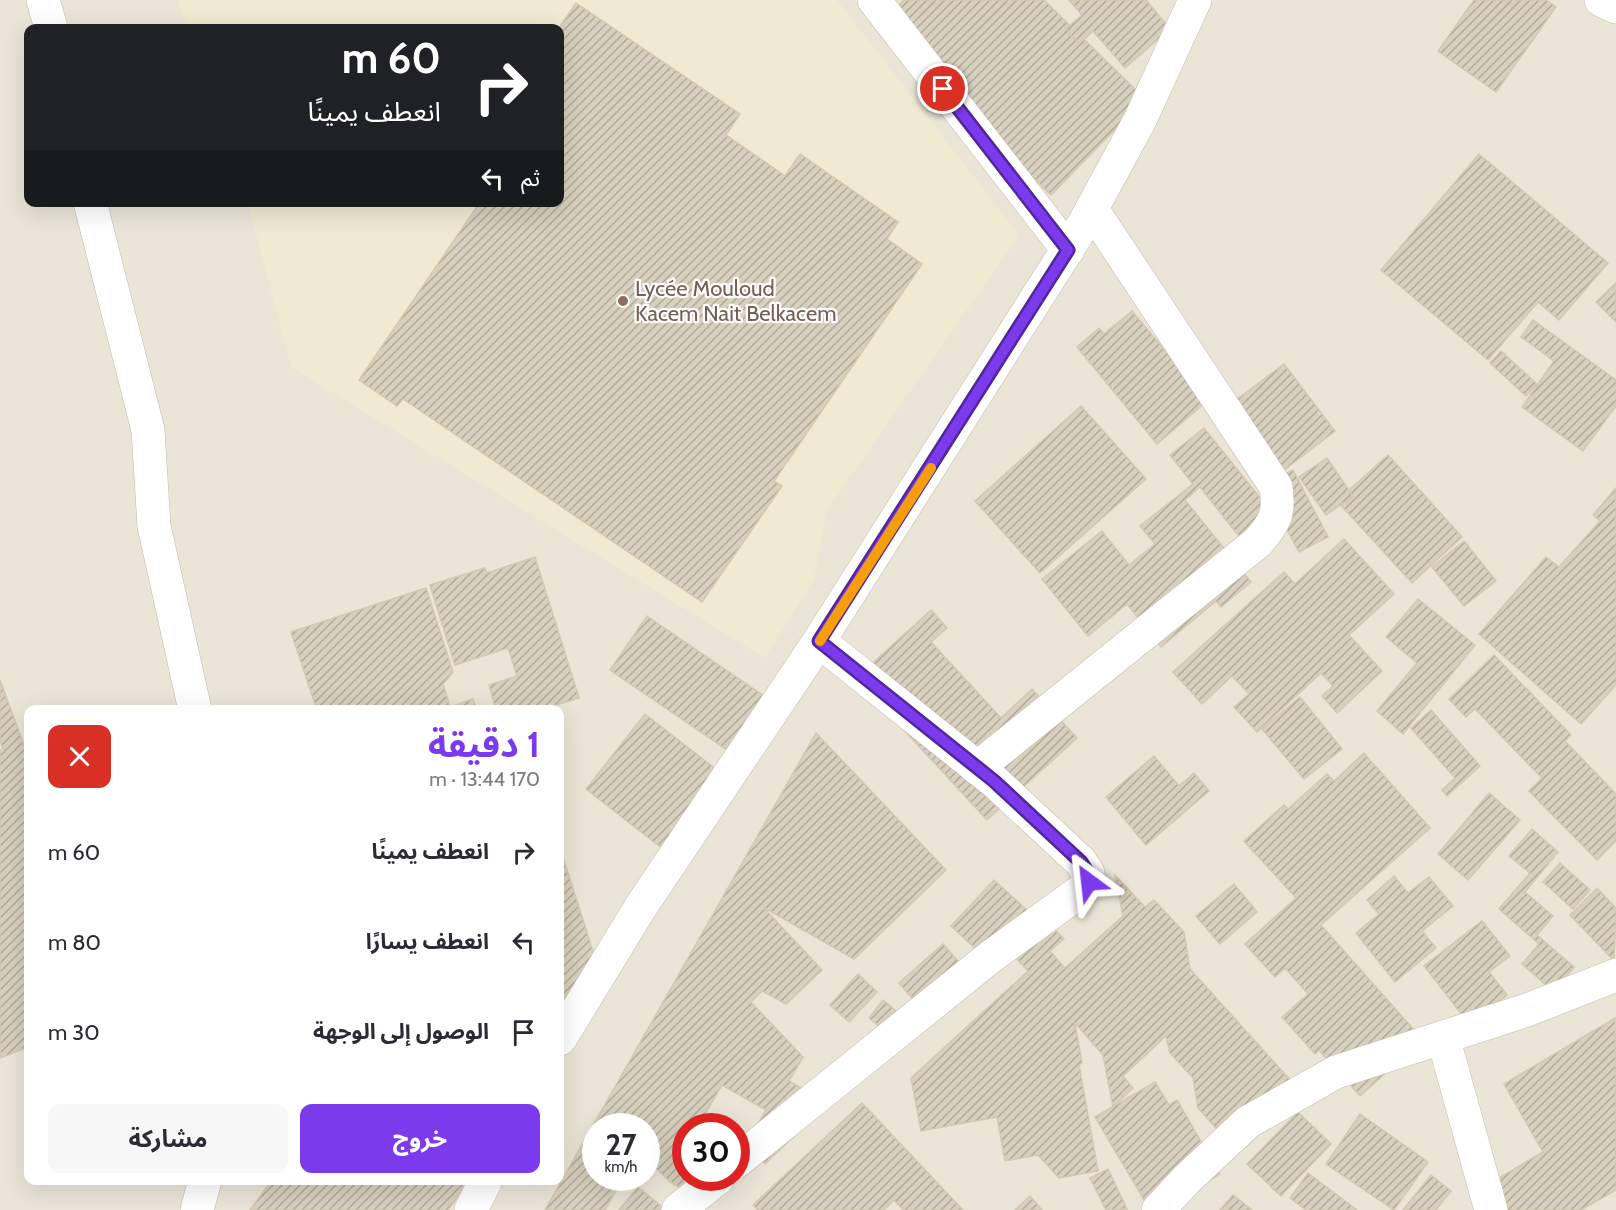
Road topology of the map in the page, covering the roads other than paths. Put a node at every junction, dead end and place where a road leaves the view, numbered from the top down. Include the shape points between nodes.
1 (44, 0) edge
2 (874, 0) edge
3 (1195, 0) edge
4 (1601, 0) edge
5 (1616, 7) edge
6 (50, 24) edge
7 (91, 207) edge
8 (1092, 209) junction
9 (1068, 250) junction
10 (819, 641) junction
11 (194, 705) edge
12 (977, 768) junction
13 (1616, 975) edge
14 (564, 1032) edge
15 (1443, 1037) junction
16 (750, 1151) edge
17 (204, 1185) edge
18 (484, 1185) edge
19 (702, 1191) edge
20 (197, 1210) edge
21 (471, 1210) edge
22 (678, 1210) edge
23 (1158, 1210) edge
24 (1491, 1210) edge

1 - 6 street
2 - 9 street
3 - 8 street via 1140,120
4 - 5 street
7 - 11 street via 148,430 154,526
8 - 9 street
8 - 12 street via 1276,487 1279,507 1273,524 1258,542
9 - 10 street
10 - 12 street
10 - 14 street via 640,908
12 - 16 street via 1081,862 1089,882
13 - 15 street
15 - 23 street via 1336,1071 1248,1122
15 - 24 street
17 - 20 street
18 - 21 street
19 - 22 street

